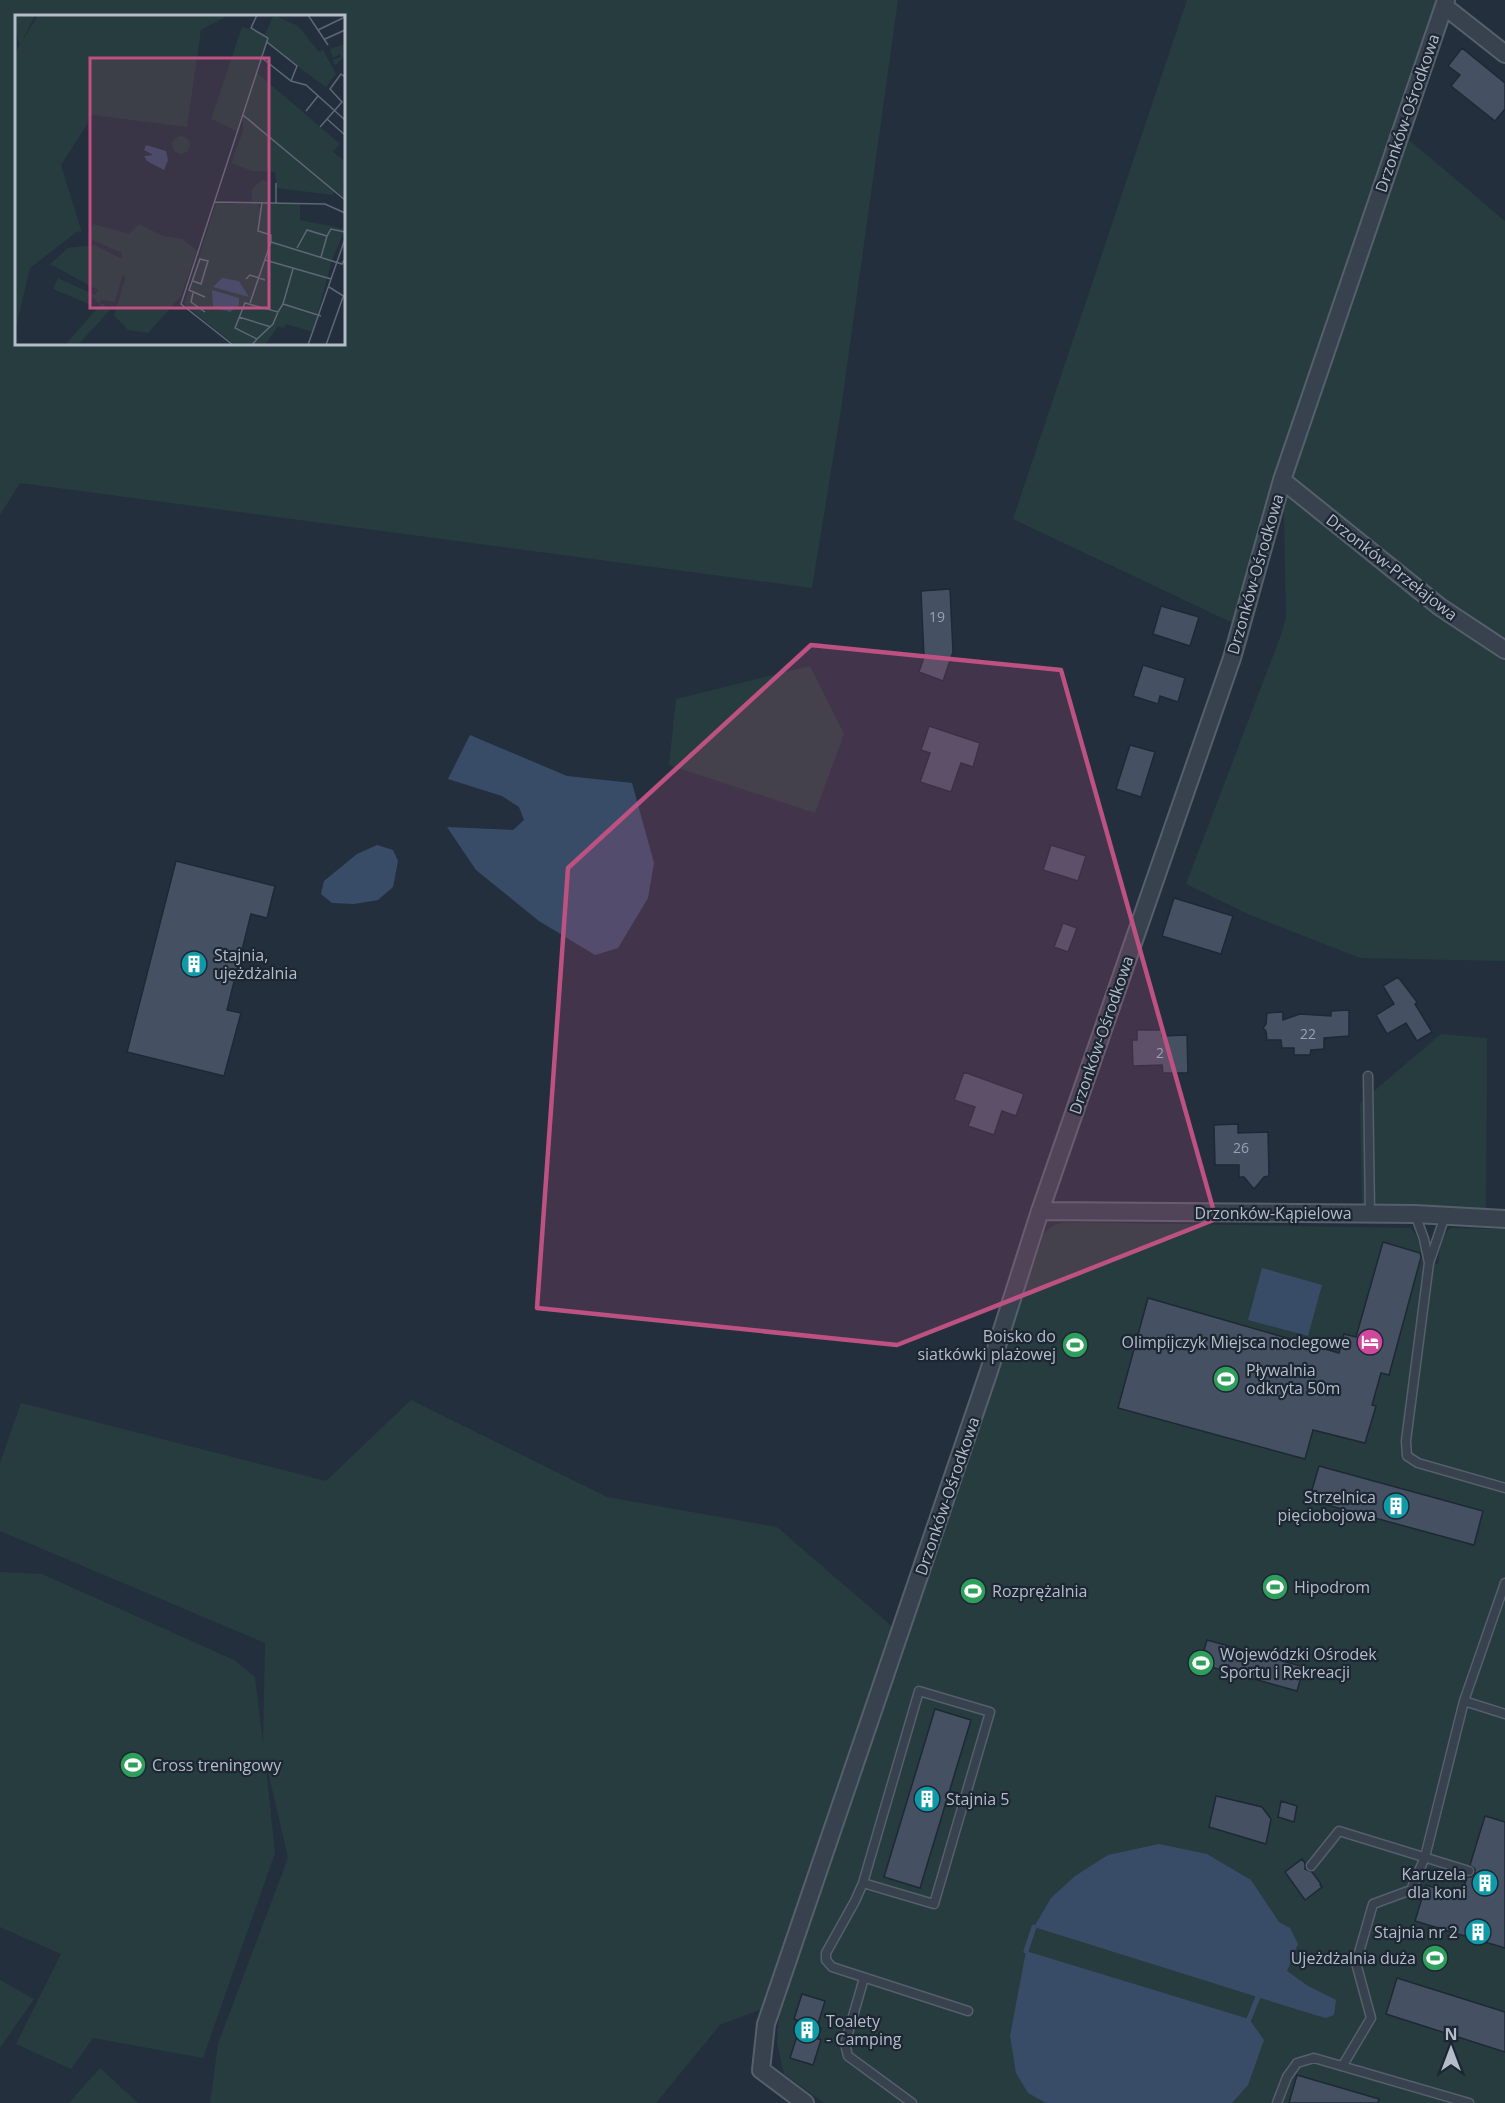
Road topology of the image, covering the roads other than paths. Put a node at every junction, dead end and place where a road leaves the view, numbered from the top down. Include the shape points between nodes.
1 (1445, 3) edge
2 (1505, 54) edge
3 (1282, 480) junction
4 (1505, 650) edge
5 (1368, 1076) dead end
6 (1040, 1211) junction
7 (1370, 1214) junction
8 (1415, 1214) junction
9 (1445, 1216) junction
10 (1505, 1219) edge
11 (1429, 1263) junction
12 (1505, 1488) edge
13 (1505, 1582) edge
14 (1464, 1701) junction
15 (1505, 1714) edge
16 (1425, 1857) junction
17 (1311, 1866) dead end
18 (1468, 1871) dead end
19 (863, 1883) junction
20 (864, 1977) junction
21 (968, 2012) dead end
22 (1343, 2065) junction
23 (805, 2103) edge
24 (912, 2103) edge
25 (1277, 2103) edge
26 (1469, 2103) edge

1 - 2 street
1 - 3 street, Drzonków-Ośrodkowa
3 - 4 street, Drzonków-Przełajowa via 1440,607
3 - 6 street, Drzonków-Ośrodkowa via 1232,658
5 - 7 lane
6 - 7 street, Drzonków-Kąpielowa
6 - 23 street, Drzonków-Ośrodkowa via 986,1382 766,2024 761,2070
7 - 8 street, Drzonków-Kąpielowa
8 - 9 street, Drzonków-Kąpielowa
8 - 11 lane
9 - 10 street, Drzonków-Kąpielowa
9 - 11 lane
11 - 12 lane via 1407,1455 1418,1463
13 - 14 lane
14 - 15 lane
14 - 16 lane
16 - 17 lane via 1340,1831
16 - 18 lane
16 - 22 lane via 1411,1890 1373,1904 1356,1963 1371,2018
19 - 19 lane via 919,1691 990,1712 934,1904
19 - 20 lane via 826,1953 826,1960 832,1967
20 - 21 lane
20 - 24 lane via 845,2050
22 - 25 lane via 1314,2058 1297,2063
22 - 26 lane

